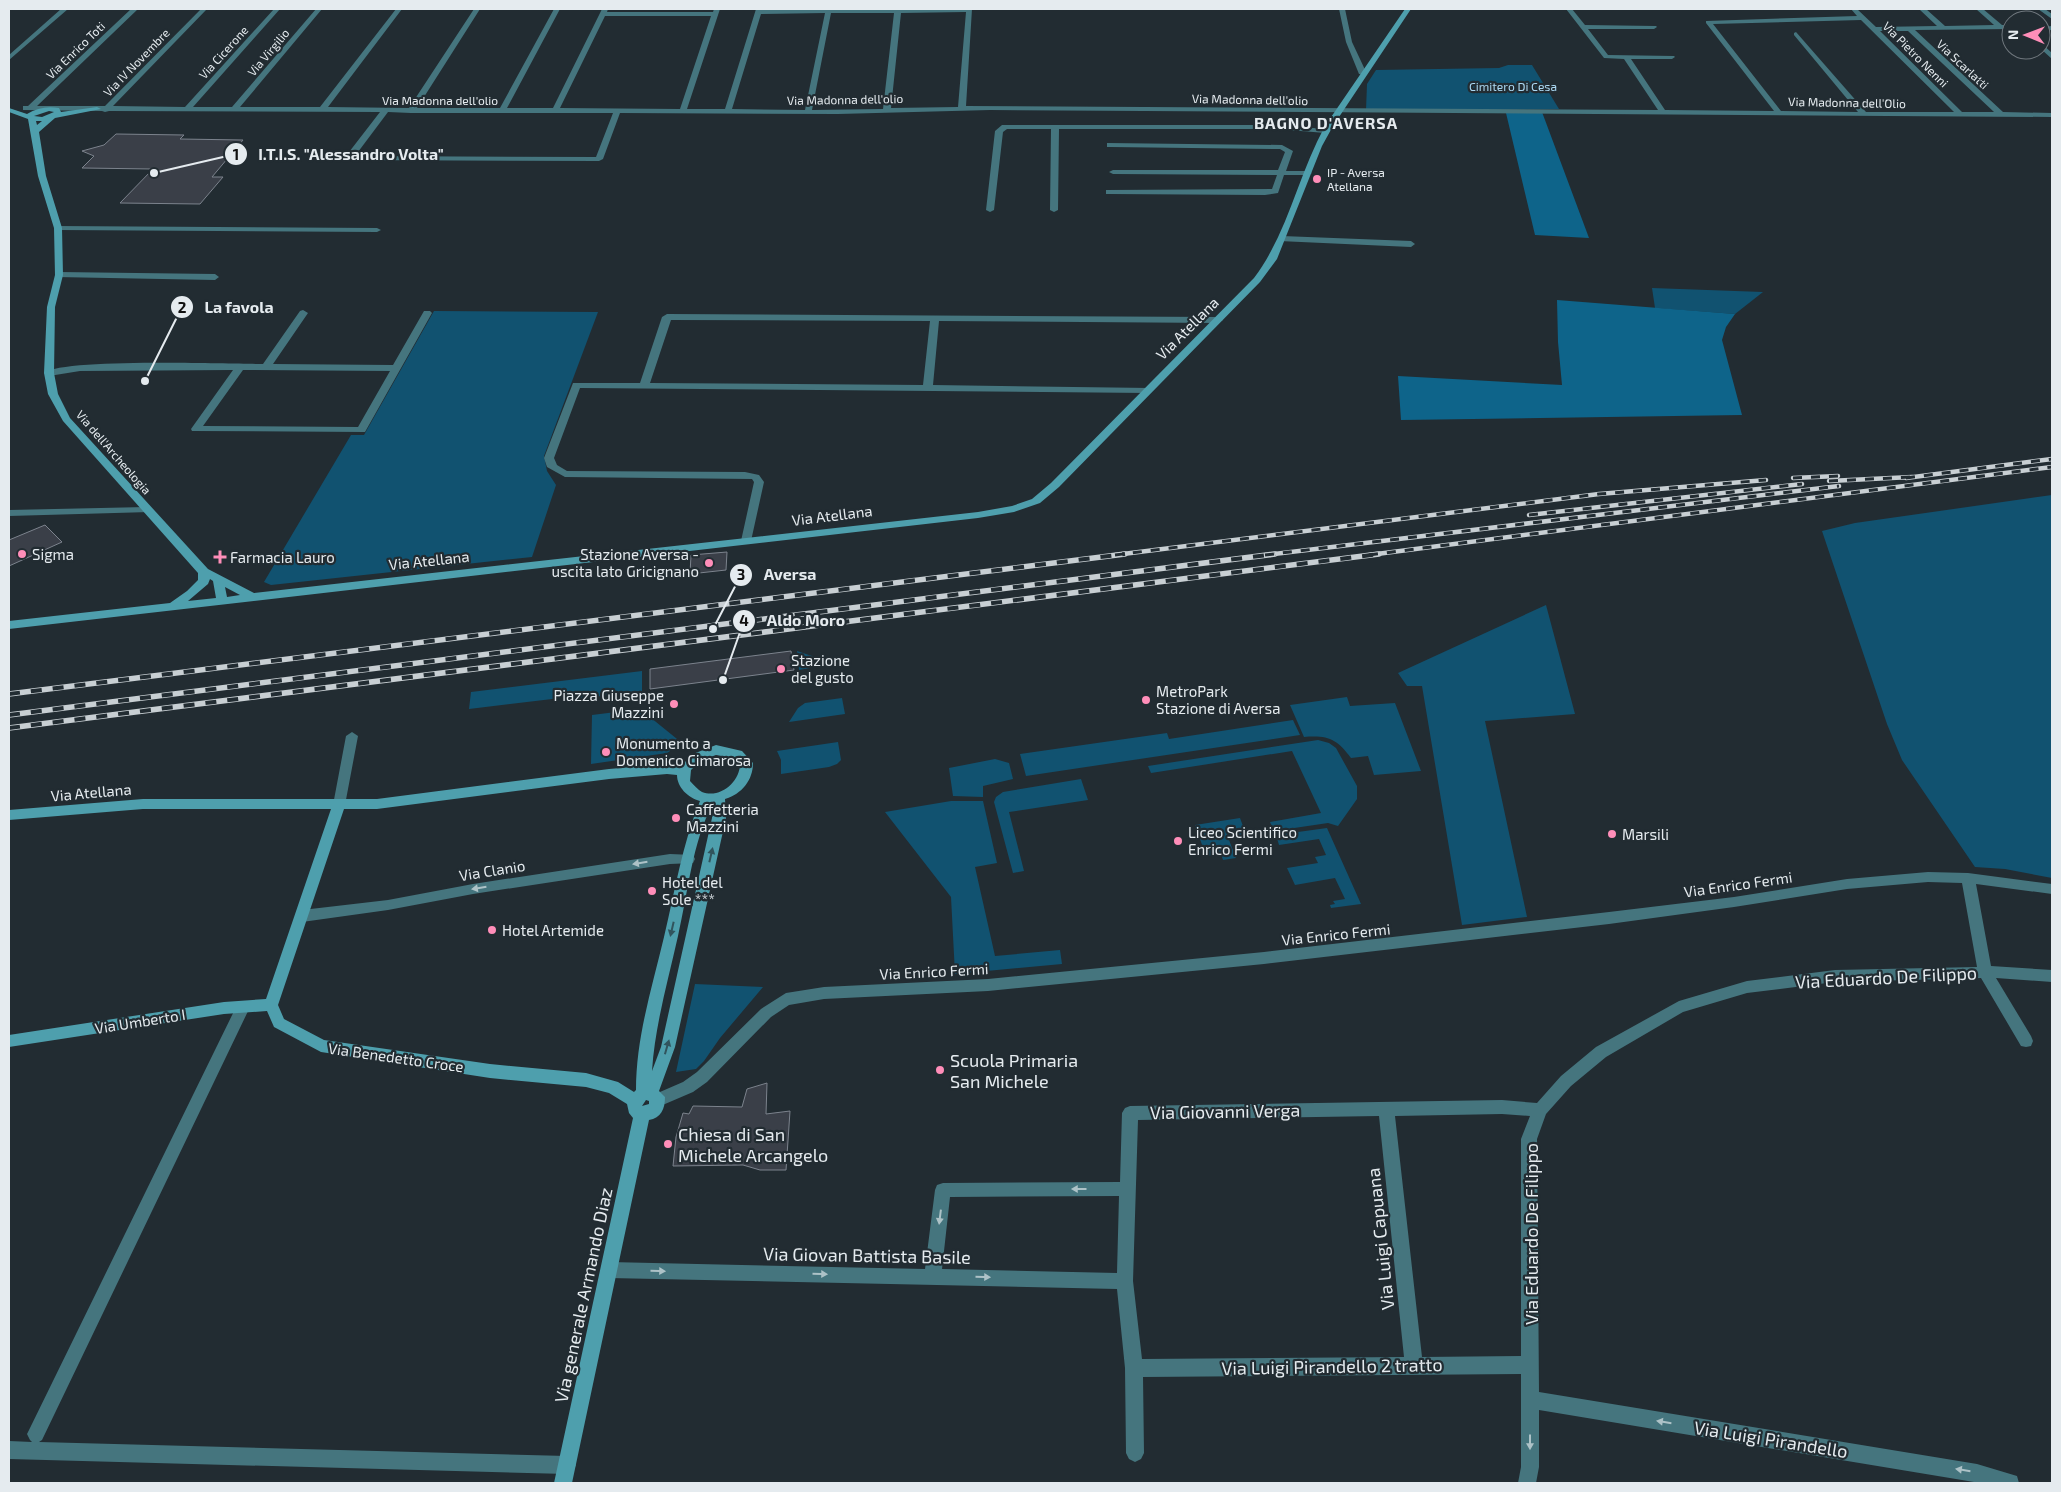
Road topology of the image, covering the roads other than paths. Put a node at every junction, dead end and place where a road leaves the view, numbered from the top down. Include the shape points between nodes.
1 (65, 9) edge
2 (135, 9) edge
3 (204, 9) edge
4 (277, 9) edge
5 (319, 9) edge
6 (399, 9) edge
7 (477, 9) edge
8 (558, 9) edge
9 (1342, 9) edge
10 (1408, 9) edge
11 (1569, 9) edge
12 (1854, 9) edge
13 (1922, 9) edge
14 (1979, 9) edge
15 (2042, 9) edge
16 (758, 10) edge
17 (829, 10) edge
18 (898, 10) edge
19 (969, 10) edge
20 (716, 11) edge
21 (604, 12) edge
22 (2052, 17) edge
23 (1863, 18) junction
24 (1583, 27) junction
25 (1654, 27) dead end
26 (2000, 27) joint
27 (1909, 28) junction
28 (1943, 28) junction
29 (1874, 29) junction
30 (1796, 34) dead end
31 (1626, 57) junction
32 (1672, 57) dead end
33 (9, 58) edge
34 (1362, 74) junction
35 (962, 108) junction
36 (9, 109) edge
37 (101, 110) junction
38 (186, 110) junction
39 (233, 110) junction
40 (322, 110) junction
41 (683, 110) junction
42 (887, 110) junction
43 (385, 111) junction
44 (411, 111) junction
45 (502, 111) junction
46 (555, 111) junction
47 (617, 111) junction
48 (728, 111) junction
49 (808, 111) junction
50 (1338, 111) junction
51 (1641, 111) joint
52 (30, 112) junction
53 (51, 112) junction
54 (1663, 112) junction
55 (1779, 113) junction
56 (1864, 114) junction
57 (1962, 115) junction
58 (2052, 115) edge
59 (2002, 116) junction
60 (1055, 127) junction
61 (36, 131) junction
62 (1326, 131) junction
63 (1110, 145) dead end
64 (1113, 172) dead end
65 (1282, 173) junction
66 (1308, 173) junction
67 (1109, 192) dead end
68 (990, 210) dead end
69 (1054, 210) dead end
70 (58, 228) junction
71 (377, 230) dead end
72 (1282, 239) junction
73 (1411, 244) dead end
74 (59, 275) junction
75 (215, 277) dead end
76 (303, 313) dead end
77 (427, 313) dead end
78 (935, 318) junction
79 (1218, 320) junction
80 (240, 367) junction
81 (266, 367) junction
82 (396, 368) junction
83 (49, 373) junction
84 (644, 386) junction
85 (928, 388) junction
86 (1148, 390) junction
87 (146, 510) junction
88 (9, 512) edge
89 (746, 541) junction
90 (204, 577) junction
91 (218, 579) junction
92 (252, 597) junction
93 (222, 600) junction
94 (201, 603) junction
95 (172, 606) junction
96 (9, 624) edge
97 (352, 736) dead end
98 (684, 771) junction
99 (713, 797) junction
100 (339, 805) junction
101 (9, 815) edge
102 (688, 859) junction
103 (1968, 878) junction
104 (2052, 889) edge
105 (302, 916) junction
106 (1986, 972) junction
107 (2052, 976) edge
108 (271, 1005) junction
109 (243, 1007) junction
110 (9, 1041) edge
111 (2026, 1041) dead end
112 (646, 1100) junction
113 (1386, 1108) junction
114 (1540, 1110) junction
115 (1128, 1189) junction
116 (609, 1270) junction
117 (933, 1276) junction
118 (1125, 1281) junction
119 (1530, 1364) junction
120 (1414, 1366) junction
121 (1134, 1368) junction
122 (1530, 1400) junction
123 (36, 1434) dead end
124 (9, 1450) edge
125 (1136, 1453) dead end
126 (567, 1465) junction
127 (563, 1483) edge
128 (1527, 1483) edge
129 (2010, 1483) edge

1 - 33 street
2 - 52 street, Via Enrico Toti
3 - 37 street, Via IV Novembre
4 - 38 street, Via Cicerone
5 - 39 street, Via Virgilio
6 - 40 street
7 - 44 street
8 - 45 street
9 - 34 street via 1349,42
10 - 34 main road, Via Atellana
11 - 24 street
12 - 23 street, Via Pietro Nenni
13 - 28 street
14 - 26 street
15 - 22 street
16 - 17 street
16 - 48 street
17 - 18 street
17 - 49 street
18 - 19 street
18 - 42 street
19 - 35 street
20 - 21 street
20 - 41 street
21 - 46 street
23 - 29 street, Via Pietro Nenni
23 - 55 street via 1708,22
24 - 25 street
24 - 31 street via 1606,57
26 - 28 street
27 - 28 street
27 - 29 street
27 - 59 street, Via Scarlatti
29 - 57 street, Via Pietro Nenni
30 - 56 street
31 - 32 street
31 - 54 street
34 - 50 main road, Via Atellana
35 - 42 street, Via Madonna dell'olio
35 - 50 street, Via Madonna dell'olio
36 - 52 main road
37 - 38 street, Via Madonna dell'olio
37 - 53 main road
38 - 39 street, Via Madonna dell'olio
39 - 40 street, Via Madonna dell'olio
40 - 43 street, Via Madonna dell'olio
41 - 47 street, Via Madonna dell'olio
41 - 48 street, Via Madonna dell'olio
42 - 49 street, Via Madonna dell'olio
43 - 44 street, Via Madonna dell'olio
43 - 47 street via 349,158 598,159
44 - 45 street, Via Madonna dell'olio
45 - 46 street, Via Madonna dell'olio
46 - 47 street, Via Madonna dell'olio
48 - 49 street, Via Madonna dell'olio
50 - 51 street, Via Madonna dell'olio
50 - 62 main road, Via Atellana
51 - 54 street, Via Madonna dell'Olio
52 - 53 main road
52 - 61 main road, Via dell'Archeologia
53 - 61 main road
54 - 55 street, Via Madonna dell'Olio
55 - 56 street, Via Madonna dell'Olio
56 - 57 street, Via Madonna dell'Olio
57 - 59 street, Via Madonna dell'Olio
58 - 59 street, Via Madonna dell'Olio
60 - 62 street via 1275,127
60 - 68 street via 1005,127 999,131
60 - 69 street
61 - 70 main road, Via dell'Archeologia via 42,176
62 - 66 main road, Via Atellana
63 - 65 street via 1282,147 1289,151
64 - 65 street
65 - 66 street
65 - 67 street via 1275,191 1265,193
66 - 72 main road, Via Atellana
70 - 71 street
70 - 74 main road, Via dell'Archeologia
72 - 73 street
72 - 79 main road, Via Atellana via 1273,259 1257,280
74 - 75 street
74 - 83 main road, Via dell'Archeologia via 51,307
76 - 81 street
77 - 82 street
78 - 79 street
78 - 84 street via 667,317
78 - 85 street
79 - 86 main road, Via Atellana
80 - 81 street
80 - 82 street via 196,429 361,430
80 - 83 street via 80,368
81 - 82 street
83 - 87 main road, Via dell'Archeologia via 53,394 66,419
84 - 85 street
84 - 89 street via 576,385 549,458 552,467 565,474 755,477 759,482
85 - 86 street
86 - 89 main road, Via Atellana via 1036,501 1014,509
87 - 88 street
87 - 90 main road, Via dell'Archeologia
89 - 92 main road, Via Atellana
90 - 91 main road
90 - 94 main road
90 - 95 main road via 190,594
91 - 92 main road
91 - 93 main road
92 - 93 main road, Via Atellana
93 - 94 main road, Via Atellana
94 - 95 main road, Via Atellana
95 - 96 main road, Via Atellana
97 - 100 street
98 - 99 main road via 683,777 692,793
98 - 99 main road via 688,763 705,752 727,750 743,758 748,772 745,780 730,793
98 - 100 main road, Via Atellana via 646,770 377,804
99 - 102 main road via 699,817
112 -> 99 main road via 668,1047 719,818
100 - 101 main road, Via Atellana via 143,804
100 - 105 main road
102 -> 105 street, Via Clanio via 670,859
102 -> 112 main road via 645,1049
103 - 104 street, Via Enrico Fermi
103 - 106 street, Via Eduardo De Filippo
103 - 112 street, Via Enrico Fermi via 1847,884 1609,918 1264,958 988,985 824,993 786,999 766,1012 688,1088
105 - 108 main road
106 - 107 street, Via Eduardo De Filippo
106 - 111 street, Via Eduardo De Filippo
106 - 114 street, Via Eduardo De Filippo via 1825,977 1747,987 1679,1007 1602,1052 1566,1081
108 - 109 main road, Via Umberto I
108 - 112 main road, Via Benedetto Croce via 279,1024 321,1046 490,1071 586,1080
109 - 110 main road, Via Umberto I
109 - 123 street
112 - 116 main road, Via generale Armando Diaz
113 - 114 street, Via Giovanni Verga via 1502,1107
113 - 115 street, Via Giovanni Verga via 1130,1113
113 - 120 street, Via Luigi Capuana
114 - 119 street, Via Eduardo De Filippo via 1529,1140
115 -> 117 street via 943,1190
115 - 118 street, Via Giovanni Verga
116 -> 117 street, Via Giovan Battista Basile
116 - 126 main road, Via generale Armando Diaz
117 -> 118 street, Via Giovan Battista Basile
118 - 121 street, Via Giovanni Verga
119 - 120 street, Via Luigi Pirandello 2 tratto
119 - 122 street, Via Eduardo De Filippo
120 - 121 street, Via Luigi Pirandello 2 tratto
121 - 125 street, Via Giovanni Verga
122 -> 128 street, Via Eduardo De Filippo
129 -> 122 street, Via Luigi Pirandello via 1977,1473
124 - 126 street
126 - 127 main road, Via generale Armando Diaz

